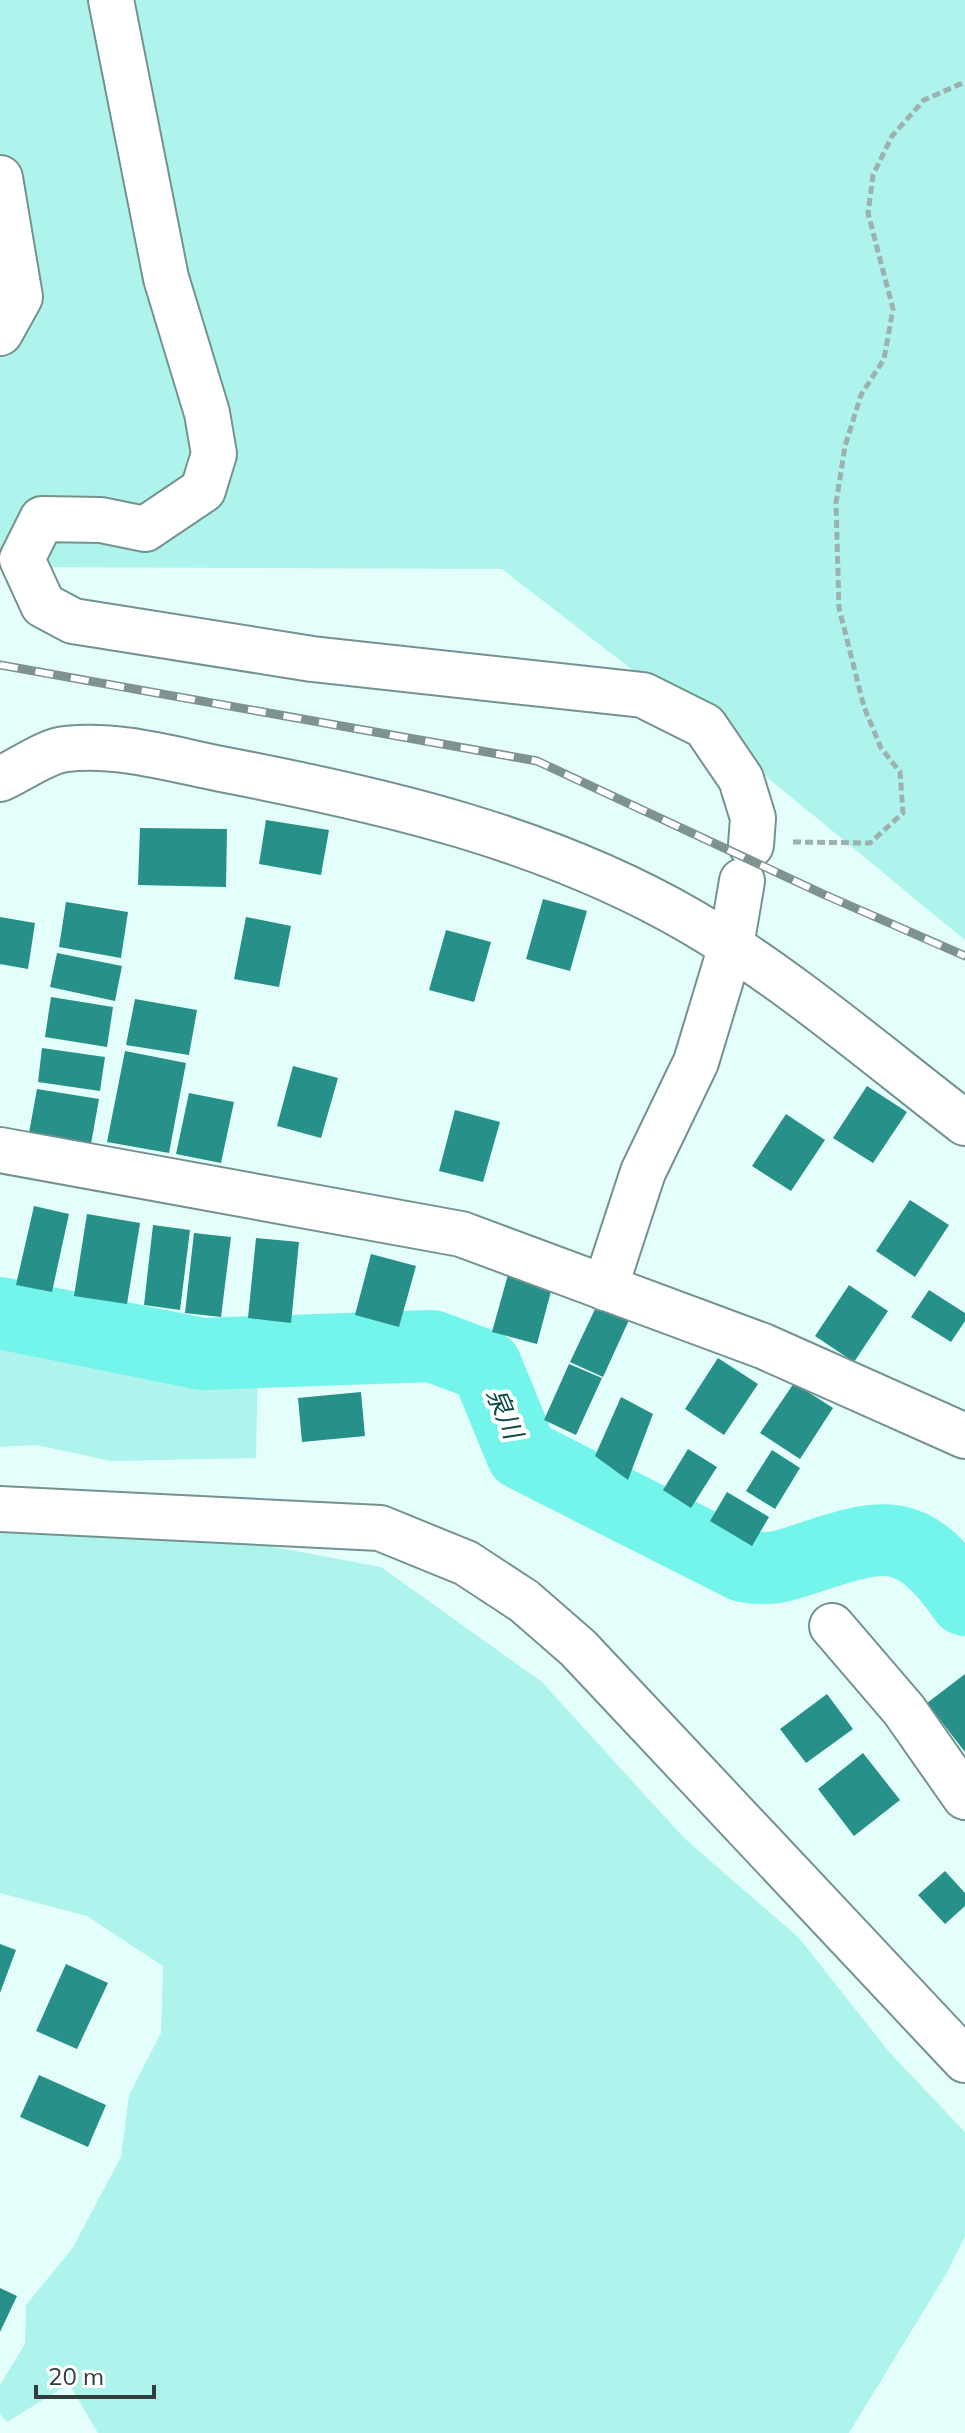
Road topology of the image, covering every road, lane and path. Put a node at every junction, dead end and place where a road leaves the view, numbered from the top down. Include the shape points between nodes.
1 (111, 0) edge
2 (965, 82) edge
3 (0, 178) edge
4 (0, 333) edge
5 (0, 779) edge
6 (748, 856) junction
7 (731, 946) junction
8 (965, 1123) edge
9 (0, 1150) edge
10 (605, 1288) junction
11 (965, 1436) edge
12 (0, 1509) edge
13 (832, 1626) dead end
14 (965, 1797) edge
15 (965, 2060) edge

1 - 6 street via 166,278 207,413 214,454 203,490 145,529 101,520 42,519 22,559 43,605 73,621 312,659 643,695 705,726 741,779 753,818
2 - 6 path via 924,100 892,136 873,175 868,213 893,309 884,359 861,395 845,446 836,503 839,608 864,707 881,748 900,772 903,813 870,843
3 - 4 street via 20,297
5 - 7 street via 62,749 120,749 322,789 434,815 536,851 652,900
6 - 7 street
7 - 8 street
7 - 10 street via 696,1062 643,1172
9 - 10 street via 461,1234
10 - 11 street via 763,1346
12 - 15 street via 380,1528 466,1563 524,1601 578,1648
13 - 14 street via 904,1710

